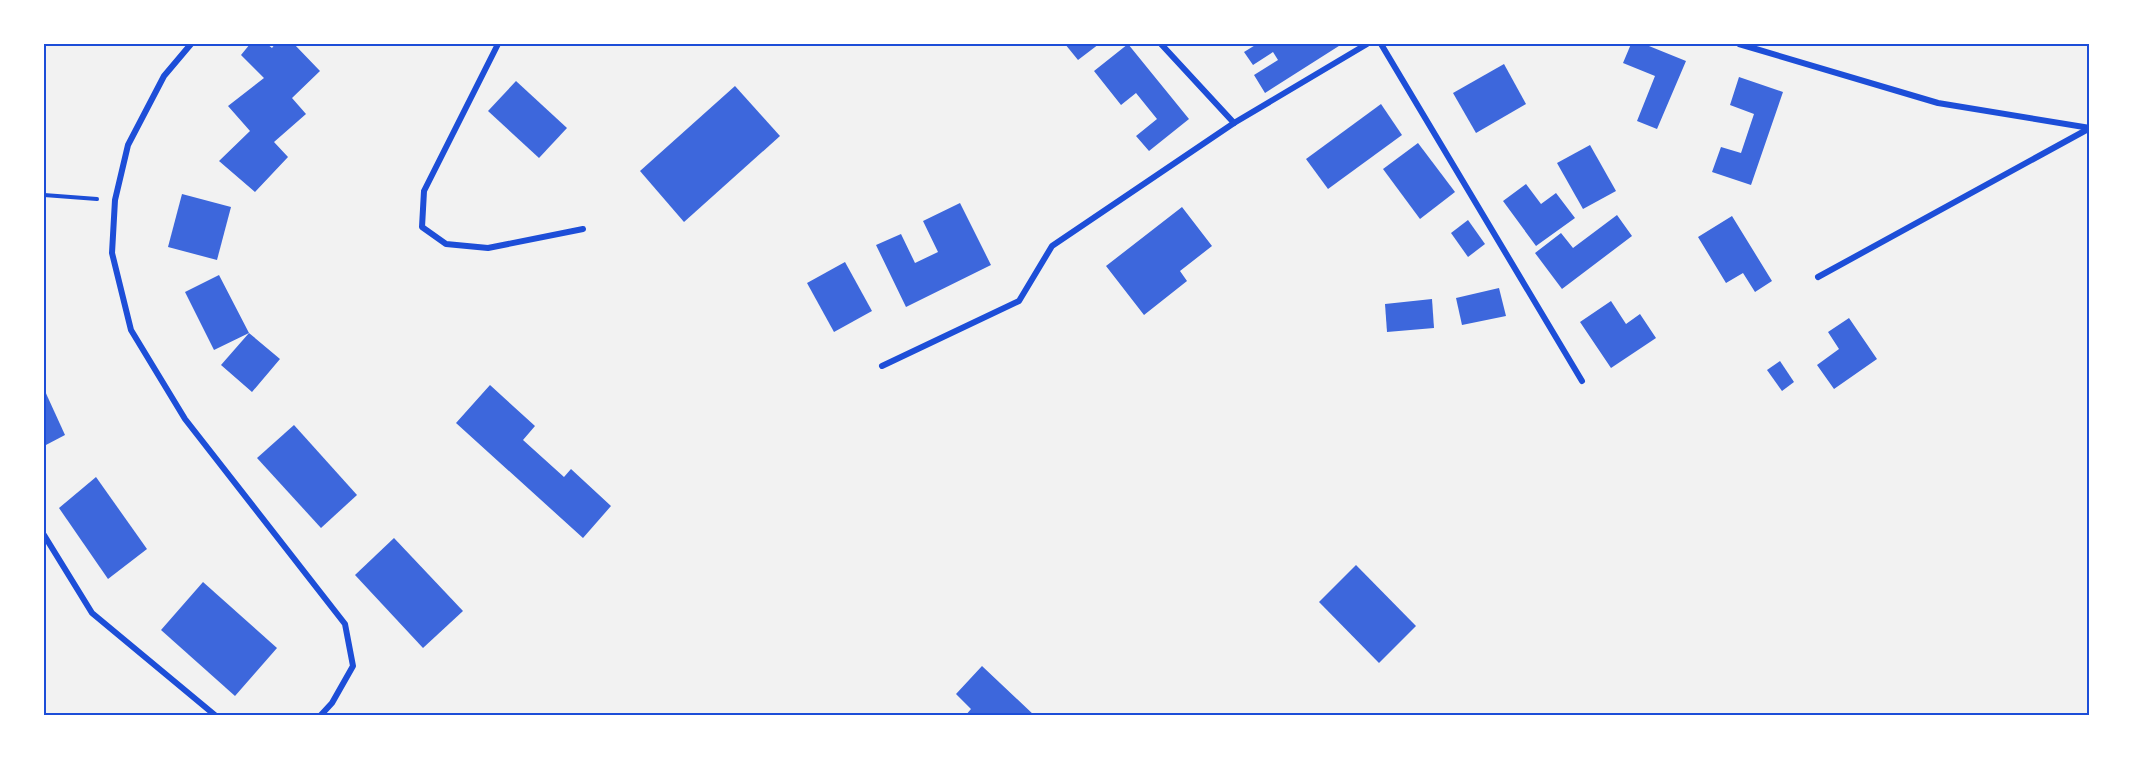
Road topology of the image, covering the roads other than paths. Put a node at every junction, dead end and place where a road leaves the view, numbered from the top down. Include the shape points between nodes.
1 (191, 44) edge
2 (498, 44) edge
3 (1161, 44) edge
4 (1367, 44) edge
5 (1381, 44) edge
6 (1739, 44) edge
7 (1234, 123) junction
8 (2090, 128) edge
9 (584, 229) dead end
10 (1818, 277) dead end
11 (882, 366) dead end
12 (1582, 381) dead end
13 (44, 535) edge
14 (216, 716) edge
15 (320, 716) edge

1 - 15 street via 164,76 128,145 115,200 112,253 131,330 185,419 345,624 353,666
2 - 9 street via 424,191 422,227 446,244 488,248
3 - 7 street
4 - 7 street
5 - 12 street
6 - 8 street via 1938,103
7 - 11 street via 1052,246 1018,301
8 - 10 street
13 - 14 street via 92,613

